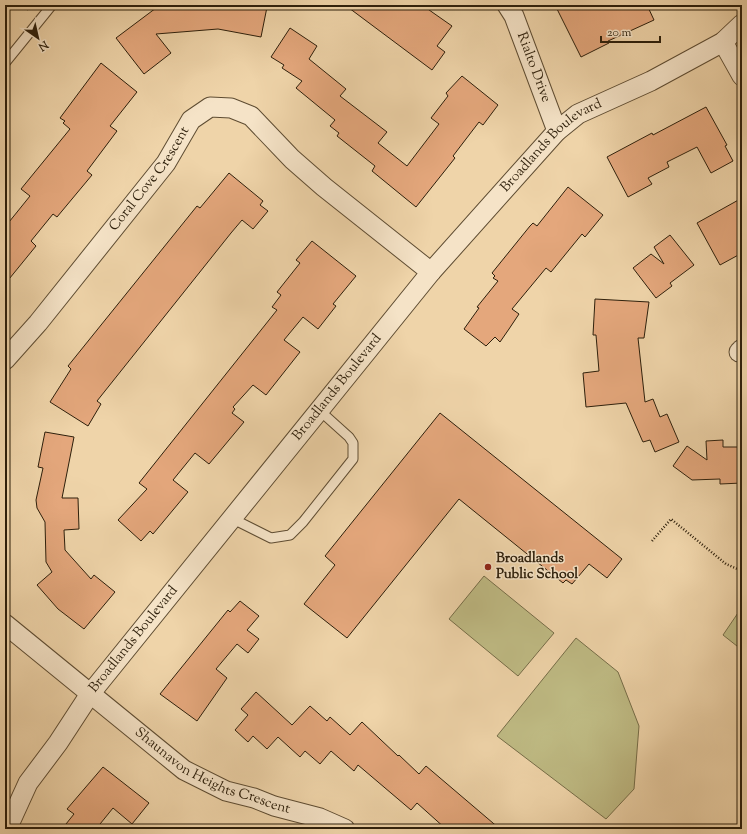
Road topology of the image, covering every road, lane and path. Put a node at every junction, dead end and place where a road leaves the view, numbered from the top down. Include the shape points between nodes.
1 (52, 5) edge
2 (507, 5) edge
3 (742, 24) edge
4 (723, 42) junction
5 (5, 63) edge
6 (742, 76) edge
7 (557, 131) junction
8 (431, 272) junction
9 (5, 360) edge
10 (319, 410) junction
11 (231, 518) junction
12 (652, 541) dead end
13 (742, 571) edge
14 (5, 624) edge
15 (90, 694) junction
16 (6, 829) edge
17 (345, 829) edge

1 - 5 lane
2 - 7 street, Rialto Drive via 514,16
3 - 4 street, Broadlands Boulevard
4 - 6 street
4 - 7 street, Broadlands Boulevard via 651,81 578,114
7 - 8 street, Broadlands Boulevard
8 - 9 street, Coral Cove Crescent via 324,187 250,116 231,108 210,107 190,120 166,163
8 - 10 street, Broadlands Boulevard
10 - 11 street, Broadlands Boulevard
10 - 11 lane via 349,438 352,443 352,459 303,522 290,535 271,538
11 - 15 street, Broadlands Boulevard
12 - 13 path via 671,519 726,564
14 - 15 street
15 - 16 street, Broadlands Boulevard via 28,783
15 - 17 street, Shaunavon Heights Crescent via 184,770 201,780 226,792 320,818

